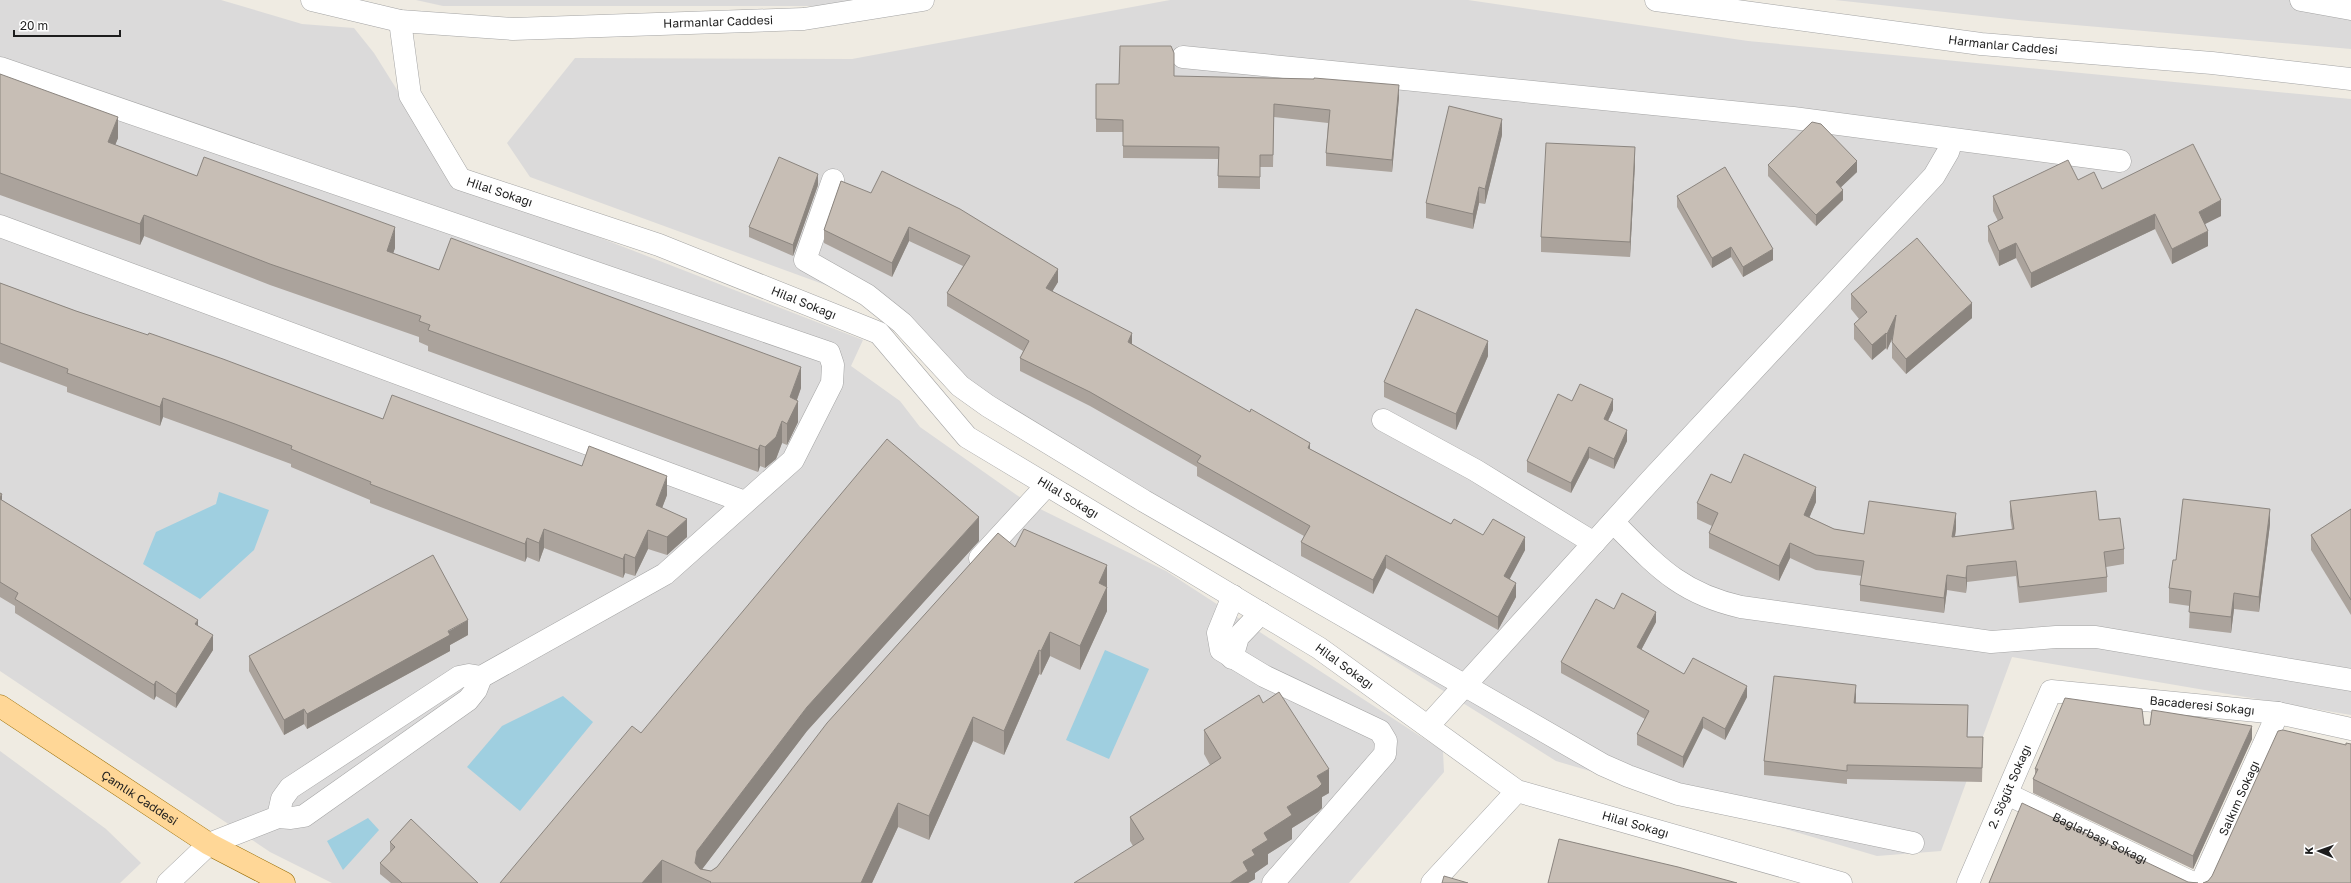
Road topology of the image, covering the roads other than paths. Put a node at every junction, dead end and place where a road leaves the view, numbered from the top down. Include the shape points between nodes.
1 (312, 0) edge
2 (923, 0) edge
3 (1656, 0) edge
4 (2301, 0) edge
5 (2351, 9) edge
6 (400, 21) junction
7 (1183, 57) dead end
8 (0, 68) edge
9 (2351, 79) edge
10 (1952, 140) junction
11 (2120, 161) dead end
12 (833, 180) dead end
13 (0, 226) edge
14 (1383, 420) dead end
15 (1047, 485) junction
16 (745, 502) junction
17 (1613, 522) junction
18 (1594, 543) junction
19 (967, 573) edge
20 (1233, 596) junction
21 (1260, 613) junction
22 (1232, 658) junction
23 (481, 677) junction
24 (2351, 680) edge
25 (1464, 686) junction
26 (2051, 691) joint
27 (0, 706) edge
28 (2278, 713) junction
29 (1428, 726) junction
30 (2351, 729) edge
31 (1517, 791) junction
32 (2007, 794) junction
33 (278, 817) junction
34 (1913, 842) dead end
35 (209, 844) junction
36 (168, 883) edge
37 (284, 883) edge
38 (1274, 883) edge
39 (1432, 883) edge
40 (1841, 883) edge
41 (1968, 883) edge
42 (2193, 883) edge
43 (2201, 883) edge

1 - 6 street, Harmanlar Caddesi
2 - 6 street, Harmanlar Caddesi via 804,19 513,29
3 - 9 street, Harmanlar Caddesi via 1981,44 2212,63
4 - 5 street
6 - 15 street, Hilal Sokağı via 410,95 460,179 659,245 879,333 967,438
7 - 10 street via 1793,118
8 - 16 street via 829,353 833,365 832,383 793,460
10 - 11 street
10 - 17 street via 1934,176
12 - 25 street via 805,260 867,295 902,323 960,386 988,406 1144,501
13 - 16 street
14 - 18 street via 1475,470
15 - 19 street
15 - 20 street, Hilal Sokağı
16 - 23 street via 665,574
17 - 18 street
17 - 24 street via 1666,575 1682,586 1719,602 1741,607 1991,642 2096,637
18 - 25 street
20 - 21 street, Hilal Sokağı
20 - 22 street via 1218,633 1222,650
21 - 22 street via 1238,637
21 - 29 street, Hilal Sokağı via 1319,648
22 - 38 street via 1380,731 1386,741 1385,754
23 - 33 street via 476,690 468,700 304,816
23 - 33 street via 459,677 290,788 282,799
25 - 29 street
25 - 34 street via 1579,752 1653,786 1678,794
26 - 28 street, Bacaderesi Sokağı
26 - 32 street, 2. Söğüt Sokağı
27 - 35 main road, Çamlık Caddesi
28 - 30 street, Bacaderesi Sokağı
28 - 43 street, Salkım Sokağı
29 - 31 street, Hilal Sokağı
31 - 39 street
31 - 40 street, Hilal Sokağı
32 - 41 street, 2. Söğüt Sokağı
32 - 42 street, Bağlarbaşı Sokağı
33 - 35 street
35 - 36 street
35 - 37 main road, Çamlık Caddesi

